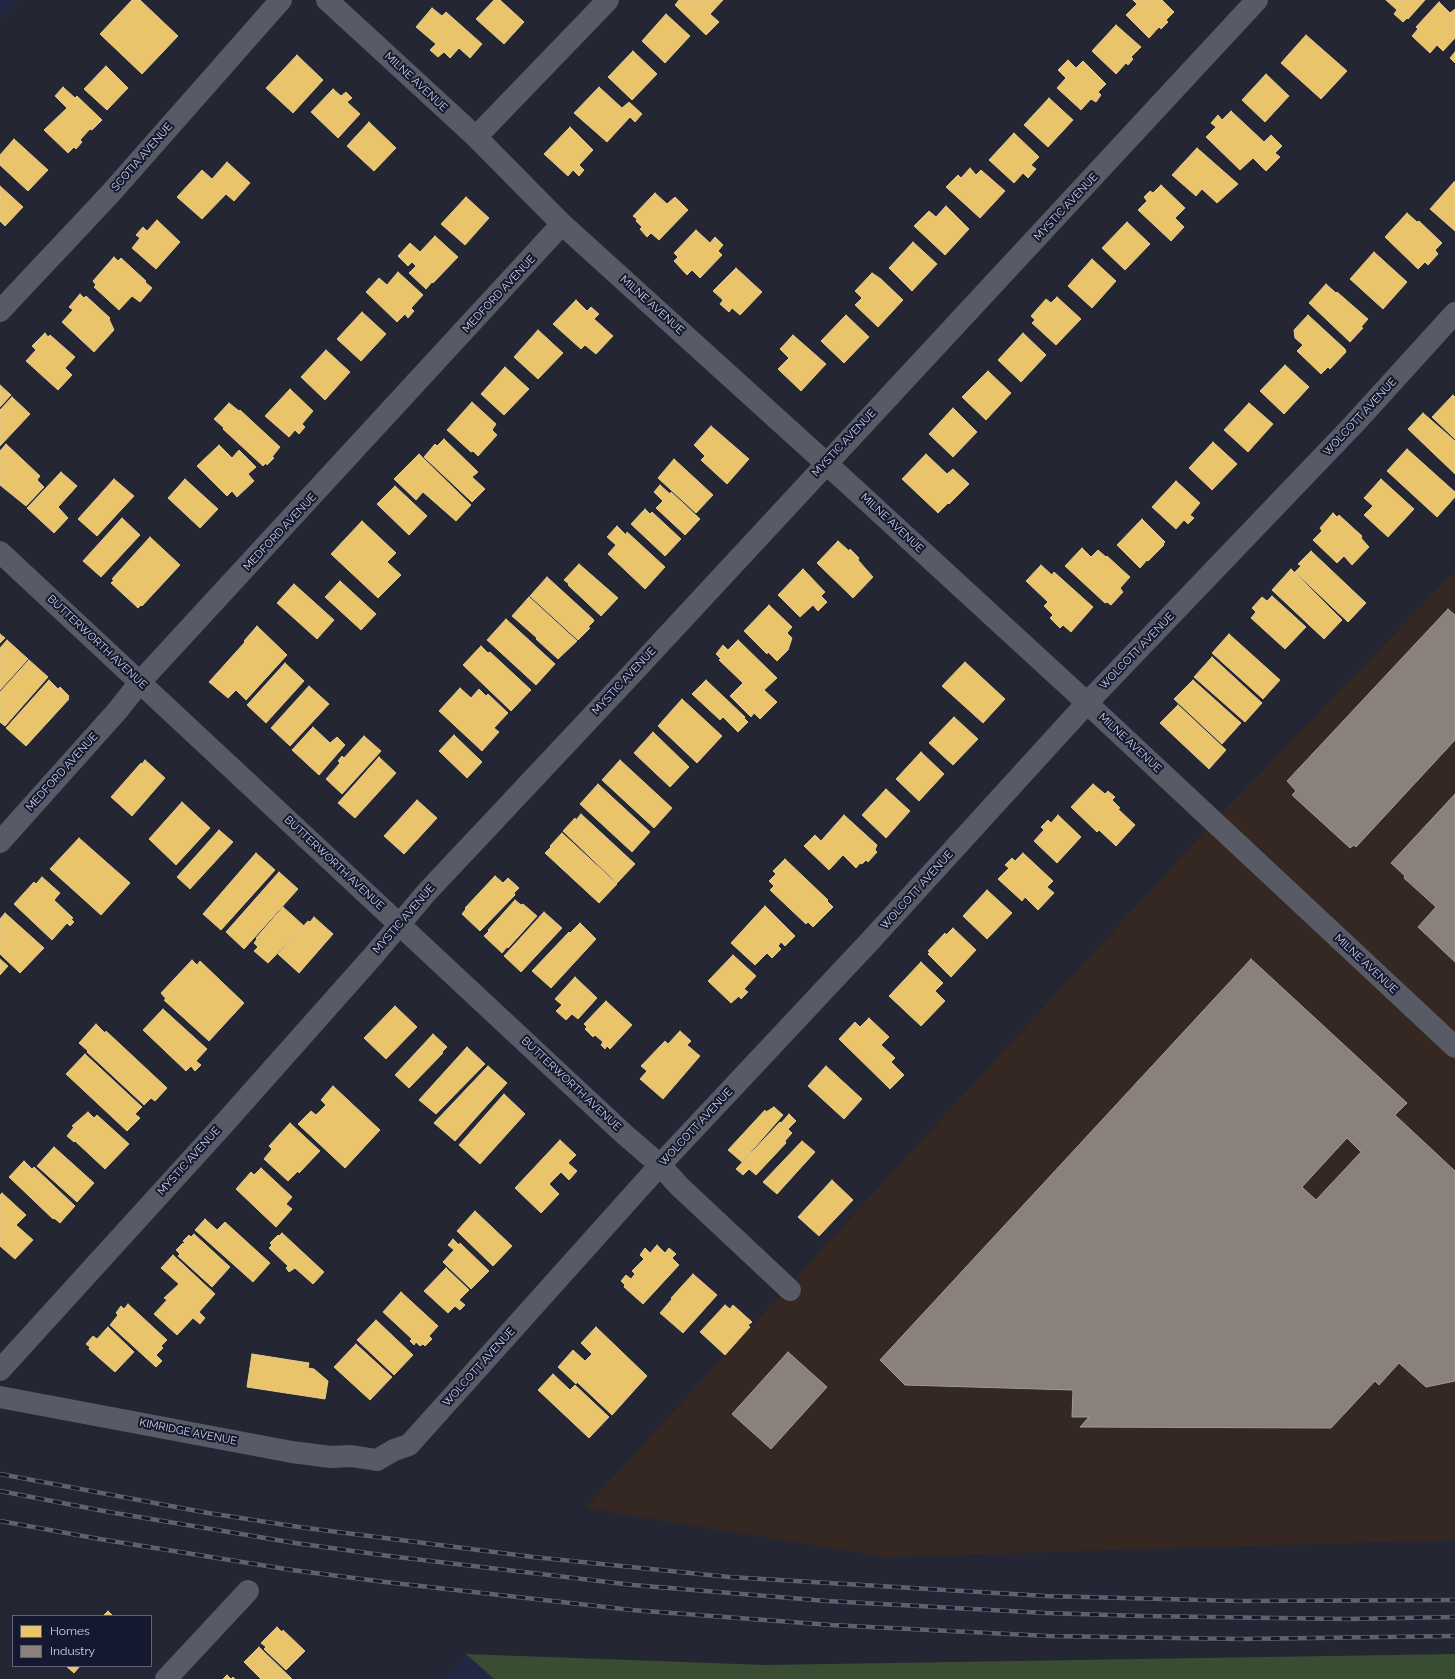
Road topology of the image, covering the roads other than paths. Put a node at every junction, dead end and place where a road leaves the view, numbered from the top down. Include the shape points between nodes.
1 (281, 0) edge
2 (327, 0) edge
3 (608, 0) edge
4 (1257, 0) edge
5 (476, 137) junction
6 (562, 224) junction
7 (0, 311) edge
8 (1455, 313) edge
9 (826, 463) junction
10 (0, 552) edge
11 (140, 682) junction
12 (1087, 703) junction
13 (0, 842) edge
14 (399, 924) junction
15 (1455, 1047) edge
16 (660, 1165) junction
17 (790, 1290) dead end
18 (0, 1370) edge
19 (0, 1397) edge
20 (377, 1460) joint
21 (248, 1591) dead end
22 (166, 1679) edge

1 - 7 street, SCOTIA AVENUE via 110,194
2 - 5 street, MILNE AVENUE
3 - 5 street
4 - 9 street, MYSTIC AVENUE
5 - 6 street, MILNE AVENUE
6 - 9 street, MILNE AVENUE
6 - 11 street, MEDFORD AVENUE
8 - 12 street, WOLCOTT AVENUE via 1354,424
9 - 12 street, MILNE AVENUE
9 - 14 street, MYSTIC AVENUE
10 - 11 street, BUTTERWORTH AVENUE
11 - 13 street, MEDFORD AVENUE
11 - 14 street, BUTTERWORTH AVENUE
12 - 15 street, MILNE AVENUE
12 - 16 street, WOLCOTT AVENUE via 872,940
14 - 16 street, BUTTERWORTH AVENUE
14 - 18 street, MYSTIC AVENUE via 222,1126
16 - 17 street, BUTTERWORTH AVENUE
16 - 20 street, WOLCOTT AVENUE via 409,1445
19 - 20 street, KIMRIDGE AVENUE via 292,1452
21 - 22 street

